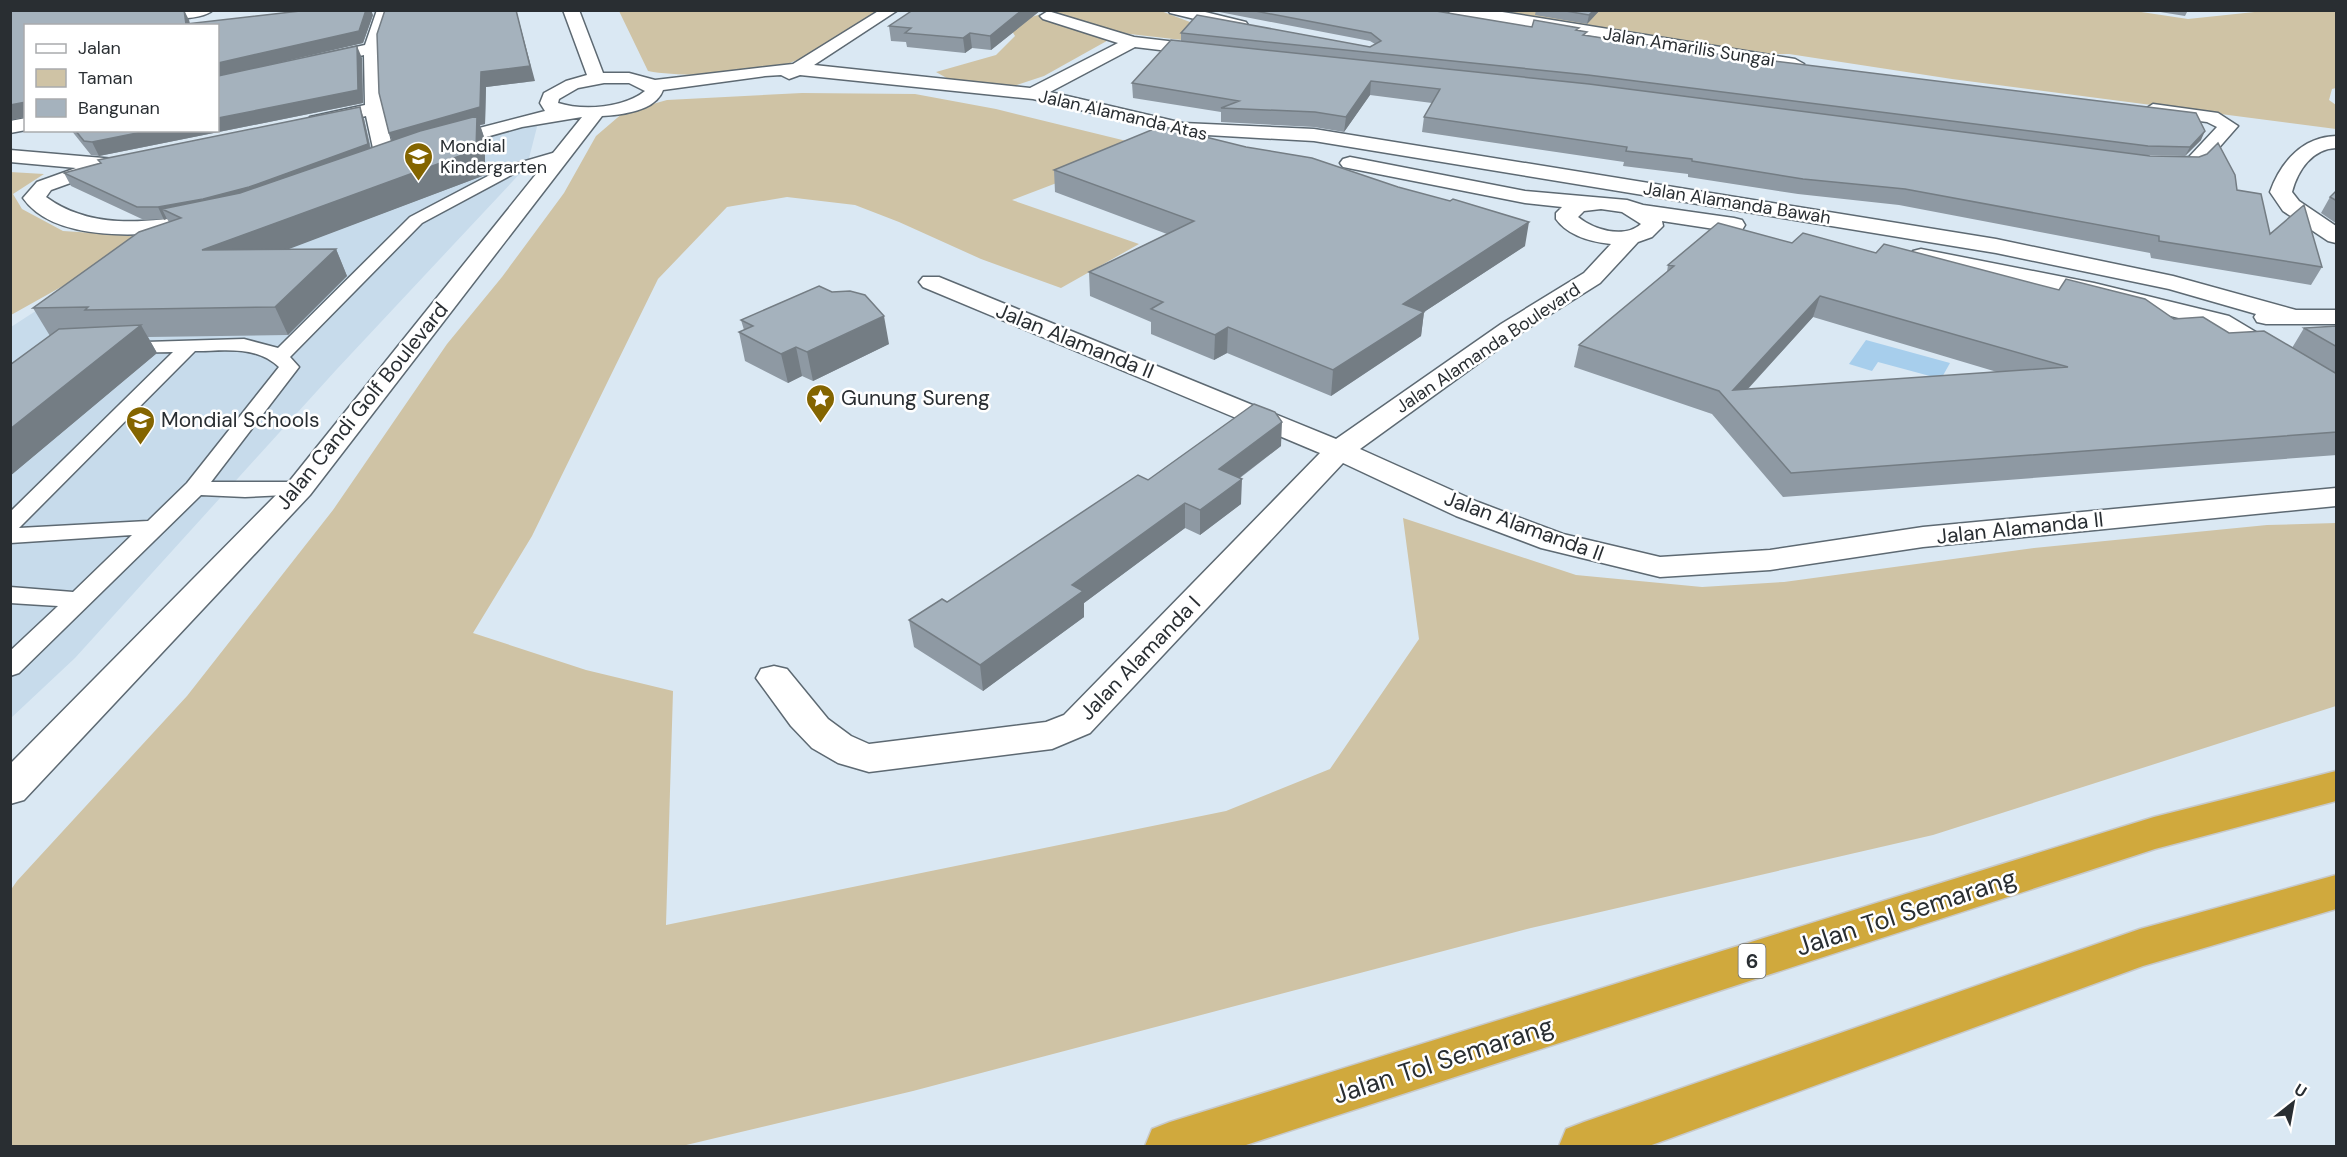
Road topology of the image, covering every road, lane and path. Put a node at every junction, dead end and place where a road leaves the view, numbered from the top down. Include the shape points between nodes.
1 (148, 10) edge
2 (206, 10) edge
3 (571, 10) edge
4 (891, 10) edge
5 (1175, 10) edge
6 (1454, 10) edge
7 (384, 11) edge
8 (1048, 16) dead end
9 (1256, 28) edge
10 (1132, 42) junction
11 (1160, 46) junction
12 (372, 48) junction
13 (1230, 53) edge
14 (1132, 62) dead end
15 (295, 65) edge
16 (1810, 66) edge
17 (1083, 68) junction
18 (1113, 73) dead end
19 (789, 74) junction
20 (597, 80) junction
21 (654, 89) junction
22 (1083, 90) dead end
23 (1033, 94) junction
24 (1063, 101) junction
25 (549, 103) junction
26 (2140, 108) edge
27 (374, 109) junction
28 (584, 112) junction
29 (294, 125) edge
30 (1179, 128) junction
31 (461, 137) junction
32 (2337, 142) edge
33 (1199, 149) edge
34 (1295, 152) dead end
35 (10, 156) edge
36 (123, 159) edge
37 (1329, 159) dead end
38 (386, 162) junction
39 (2142, 163) edge
40 (101, 164) junction
41 (555, 164) junction
42 (364, 170) edge
43 (1340, 177) edge
44 (474, 190) junction
45 (1589, 203) junction
46 (1638, 211) junction
47 (1567, 213) junction
48 (210, 219) edge
49 (2337, 236) edge
50 (1631, 237) junction
51 (931, 282) dead end
52 (2288, 315) junction
53 (2337, 317) edge
54 (2220, 321) junction
55 (190, 346) junction
56 (95, 348) edge
57 (280, 357) junction
58 (2337, 391) edge
59 (1339, 450) junction
60 (195, 488) junction
61 (299, 489) junction
62 (2337, 497) edge
63 (10, 525) edge
64 (154, 527) junction
65 (10, 536) edge
66 (10, 595) edge
67 (79, 600) junction
68 (16, 656) edge
69 (774, 678) dead end
70 (2337, 786) edge
71 (10, 789) edge
72 (2337, 892) edge
73 (1170, 1146) edge
74 (1584, 1146) edge

1 - 2 street via 169,15
3 - 20 street
4 - 19 street
5 - 9 street
6 - 16 street, Jalan Amarilis Sungai
7 - 12 street
8 - 10 street
10 - 11 street
10 - 17 street
11 - 13 street
11 - 14 street
12 - 15 street
12 - 27 street
17 - 18 street
17 - 23 street
19 - 21 street, Jalan Alamanda Atas
19 - 23 street, Jalan Alamanda Atas
19 - 33 street, Jalan Alamanda Atas via 955,95
20 - 21 street via 632,79
20 - 25 street via 556,92
21 - 28 street via 648,99 635,105
22 - 24 street
23 - 24 street, Jalan Alamanda Atas
24 - 30 street, Jalan Alamanda Atas
25 - 28 street via 552,107
25 - 31 street
26 - 39 street via 2211,117 2229,126 2195,163
27 - 29 street
27 - 38 street
28 - 31 street
28 - 41 street, Jalan Candi Golf Boulevard
30 - 34 street, Jalan Alamanda Atas
30 - 52 street, Jalan Alamanda Bawah via 1314,135 1996,246 2173,283
31 - 38 street
32 - 49 street via 2322,142 2313,147 2284,180 2281,192 2291,206
35 - 40 street
36 - 40 street
37 - 45 street via 1525,197
38 - 42 street
40 - 48 street via 45,186 34,198 57,215 98,227 135,230
41 - 44 lane
41 - 44 lane via 510,170
41 - 61 street, Jalan Candi Golf Boulevard
43 - 47 street
44 - 57 lane via 416,220
45 - 46 street via 1614,204
45 - 47 street
46 - 50 street, Jalan Alamanda Boulevard via 1652,226
46 - 54 street via 1898,252 2094,290
47 - 50 street via 1567,219 1580,229 1604,236
50 - 59 street, Jalan Alamanda Boulevard via 1592,278 1510,329
51 - 59 street, Jalan Alamanda II
52 - 53 street, Jalan Alamanda Bawah
52 - 54 street, Jalan Alamanda Bawah
54 - 58 street
55 - 56 lane
55 - 57 lane via 244,345 263,348
55 - 63 lane
57 - 60 lane via 289,367
59 - 62 street, Jalan Alamanda II via 1467,509 1552,541 1660,567 1770,560 1923,537
59 - 69 street, Jalan Alamanda I via 1077,724 1052,735 869,758 826,742
60 - 61 lane
60 - 64 lane
61 - 71 street, Jalan Candi Golf Boulevard
64 - 65 lane
64 - 67 lane
66 - 67 lane
67 - 68 lane
70 - 73 highway, Jalan Tol Semarang / 6 via 2154,833
72 - 74 highway via 2140,948

